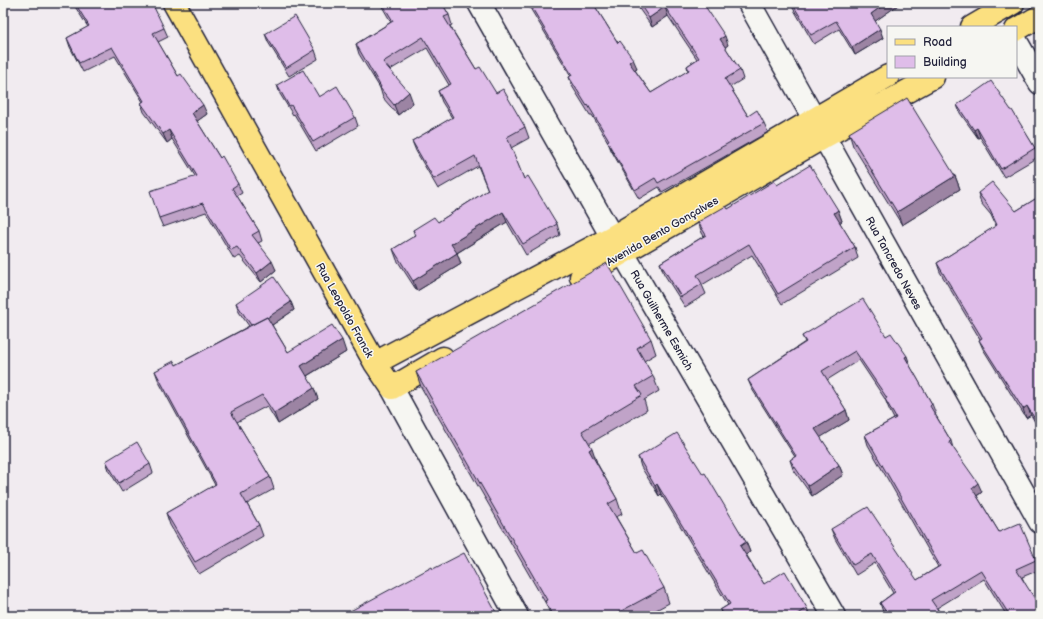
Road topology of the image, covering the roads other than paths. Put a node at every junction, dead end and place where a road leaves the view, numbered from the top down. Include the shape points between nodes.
1 (174, 3) edge
2 (479, 3) edge
3 (749, 3) edge
4 (1003, 11) edge
5 (1040, 16) edge
6 (974, 26) edge
7 (1017, 29) edge
8 (1017, 43) edge
9 (887, 77) edge
10 (931, 78) edge
11 (1040, 83) edge
12 (819, 128) junction
13 (617, 245) junction
14 (562, 289) edge
15 (460, 348) edge
16 (375, 363) junction
17 (392, 388) junction
18 (1040, 522) edge
19 (517, 616) edge
20 (834, 616) edge

1 - 16 main road, Rua Leopoldo Franck
2 - 13 street, Rua Guilherme Esmich
3 - 12 street, Rua Tancredo Neves
4 - 6 main road
5 - 7 main road
8 - 11 street
9 - 12 main road, Avenida Bento Gonçalves
10 - 12 main road, Avenida Bento Gonçalves
12 - 13 main road, Avenida Bento Gonçalves
12 - 18 street, Rua Tancredo Neves
13 - 14 main road, Avenida Bento Gonçalves
13 - 16 main road, Avenida Bento Gonçalves
13 - 20 street, Rua Guilherme Esmich
15 - 17 main road
16 - 17 main road, Rua Leopoldo Franck
17 - 19 street, Rua Leopoldo Franck

